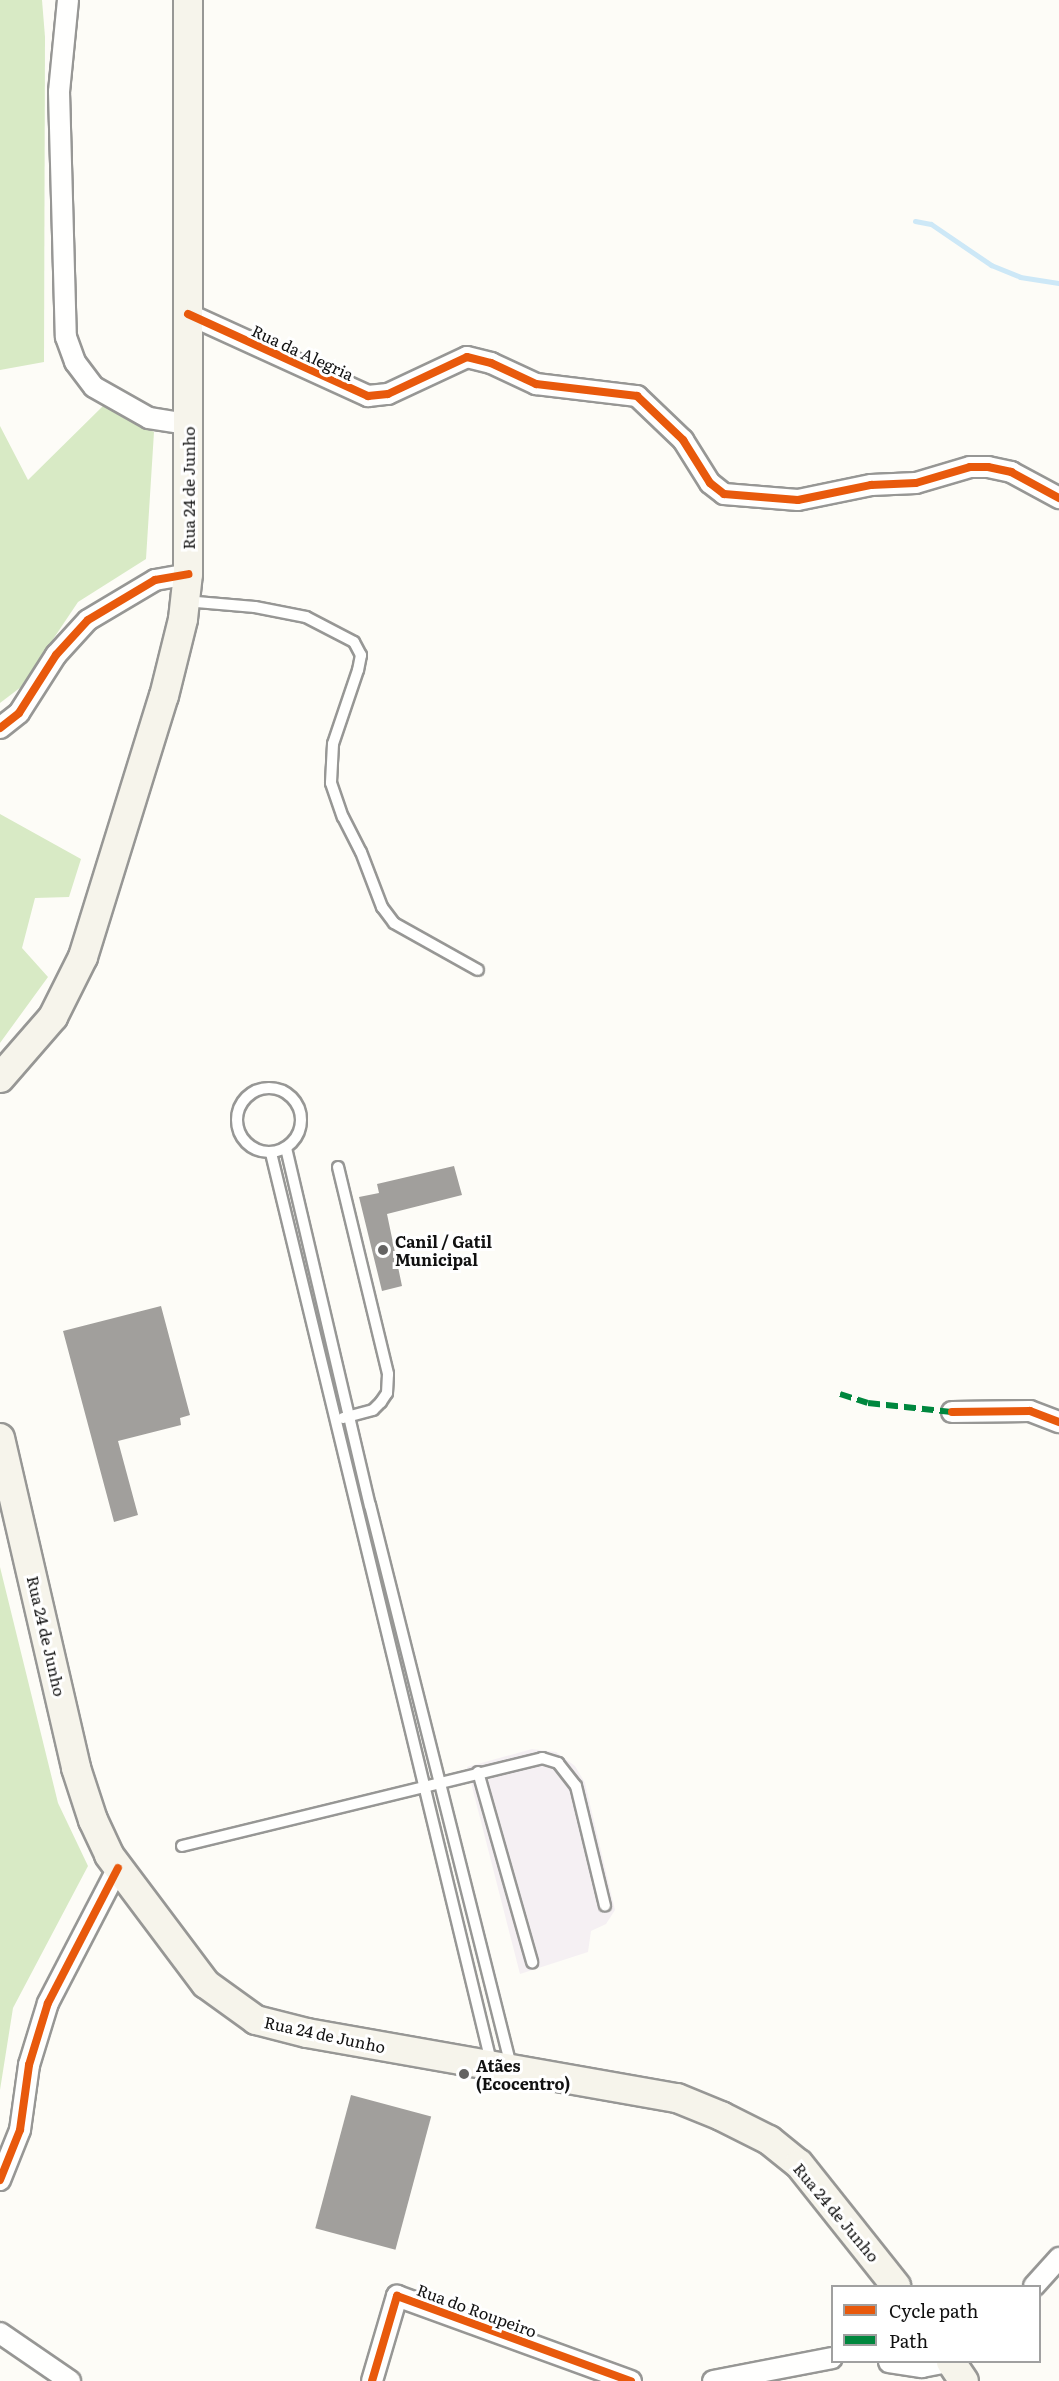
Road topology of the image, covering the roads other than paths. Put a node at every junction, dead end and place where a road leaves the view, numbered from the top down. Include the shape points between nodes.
1 (68, 0) edge
2 (188, 0) edge
3 (188, 314) junction
4 (188, 424) junction
5 (1059, 498) edge
6 (186, 588) junction
7 (0, 728) edge
8 (478, 970) dead end
9 (0, 1078) edge
10 (286, 1148) junction
11 (271, 1153) junction
12 (338, 1167) dead end
13 (952, 1412) dead end
14 (349, 1416) junction
15 (334, 1420) junction
16 (1059, 1422) edge
17 (0, 1438) edge
18 (478, 1772) junction
19 (439, 1783) junction
20 (422, 1786) junction
21 (182, 1846) dead end
22 (118, 1868) junction
23 (605, 1906) dead end
24 (532, 1962) dead end
25 (502, 2067) junction
26 (0, 2180) edge
27 (1059, 2258) edge
28 (895, 2285) edge
29 (1035, 2285) edge
30 (0, 2333) edge
31 (831, 2358) edge
32 (901, 2363) edge
33 (940, 2363) edge
34 (950, 2363) edge
35 (70, 2381) edge
36 (372, 2381) edge
37 (632, 2381) edge
38 (713, 2381) edge
39 (964, 2381) edge

1 - 4 street via 58,92 66,337 75,362 94,387 149,418
2 - 3 main road, Rua 24 de Junho
3 - 4 main road, Rua 24 de Junho
3 - 5 street, Rua da Alegria via 368,396 388,394 467,357 491,363 536,384 637,396 683,440 710,483 724,494 798,500 871,485 916,483 970,467 988,467 1011,472
4 - 6 main road, Rua 24 de Junho
6 - 7 street via 154,580 88,620 56,654 19,712
6 - 8 lane via 306,617 354,642 360,662 333,744 332,783 343,817 362,852 382,907 394,923
6 - 9 main road, Rua 24 de Junho via 176,654 83,957 53,1017
10 - 11 lane
10 - 11 lane via 300,1131 300,1109 286,1092 276,1088 254,1091 239,1107 237,1128 250,1146
10 - 14 lane
11 - 15 lane
12 - 14 lane via 388,1374 387,1393 381,1402 373,1410
13 - 16 street via 1030,1411
14 - 15 lane
14 - 19 lane
15 - 20 lane
17 - 22 main road, Rua 24 de Junho via 76,1768 93,1820
18 - 19 lane
18 - 23 lane via 542,1758 558,1763 570,1775
18 - 24 lane
19 - 20 lane
19 - 25 lane
20 - 21 lane
20 - 25 lane
22 - 25 main road, Rua 24 de Junho via 206,1984 256,2020 308,2033
22 - 26 street via 48,2003 29,2065 20,2130
25 - 28 main road, Rua 24 de Junho via 676,2098 769,2140 799,2164 827,2196
27 - 29 street
30 - 35 street
31 - 38 street
32 - 33 street via 922,2367
34 - 39 main road
36 - 37 street, Rua do Roupeiro via 397,2296

